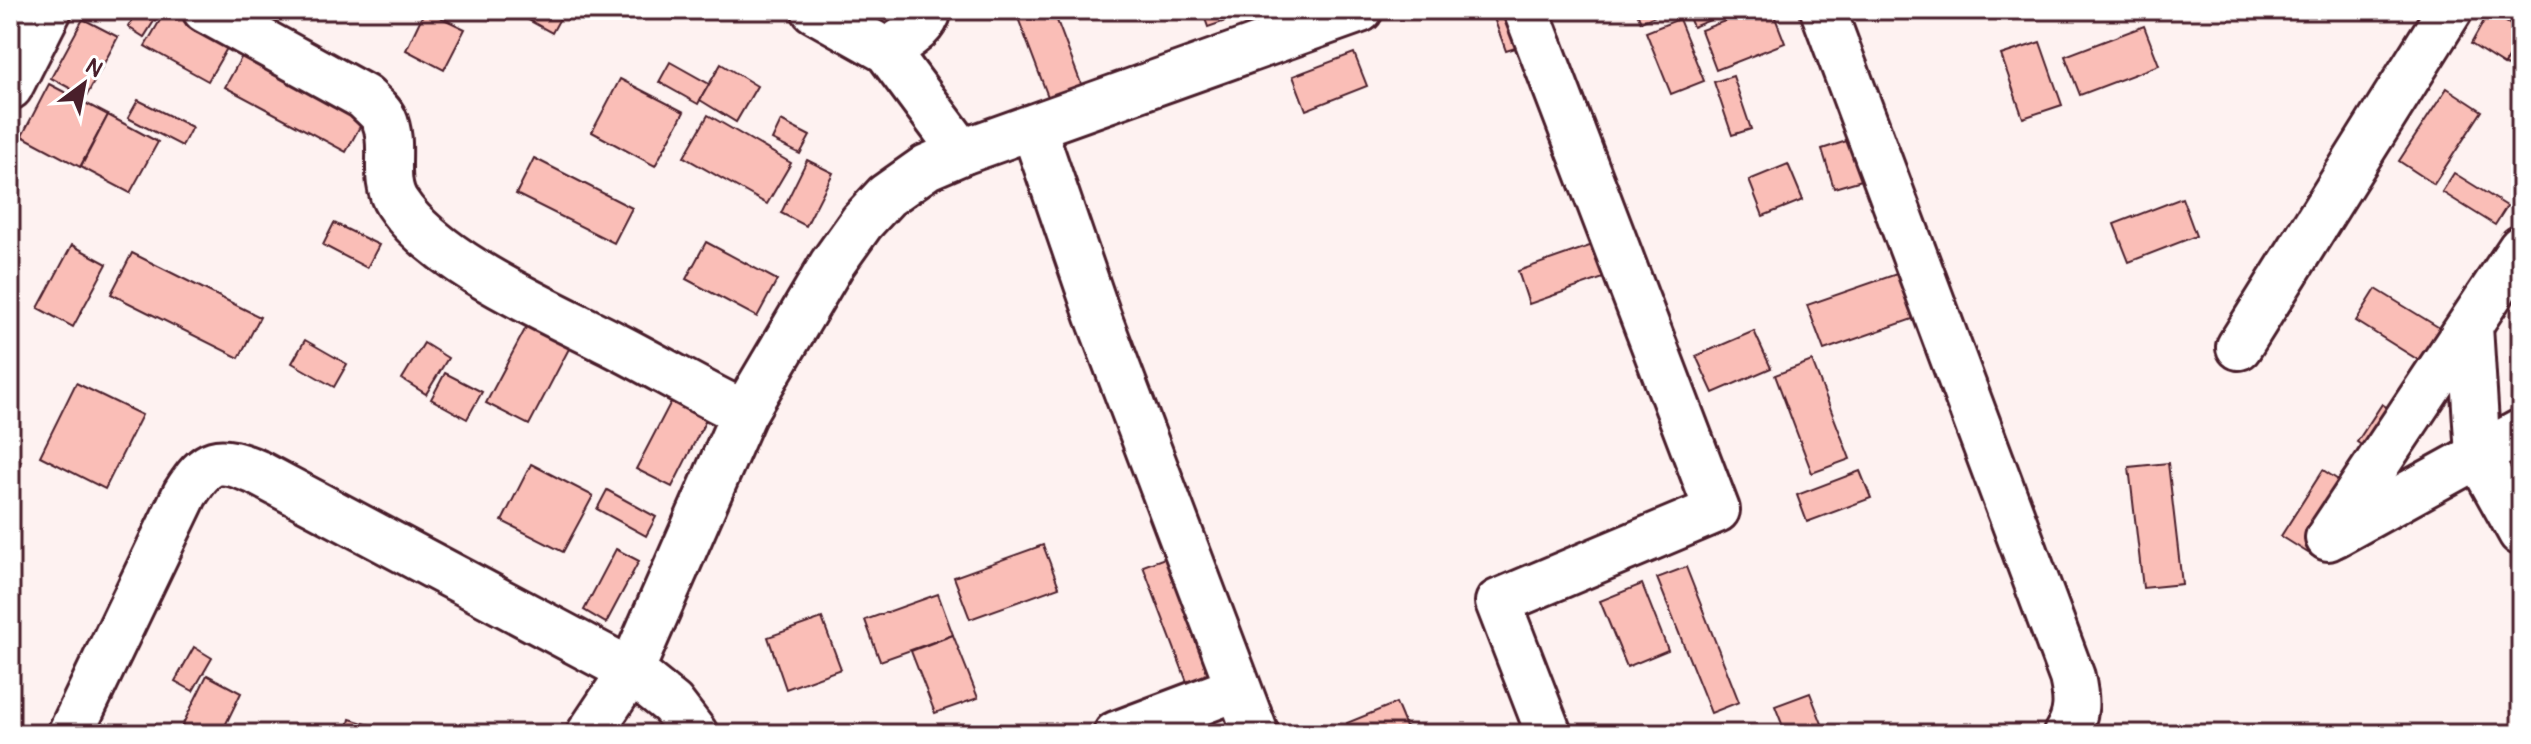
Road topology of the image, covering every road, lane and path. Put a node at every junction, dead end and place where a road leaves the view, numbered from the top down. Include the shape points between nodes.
1 (49, 10) edge
2 (205, 10) edge
3 (814, 10) edge
4 (929, 10) edge
5 (1360, 10) edge
6 (1526, 10) edge
7 (1823, 10) edge
8 (2450, 10) edge
9 (887, 51) junction
10 (10, 87) edge
11 (1033, 127) junction
12 (962, 152) junction
13 (2521, 248) edge
14 (2470, 326) junction
15 (2239, 347) dead end
16 (744, 413) junction
17 (2521, 432) edge
18 (2478, 456) junction
19 (2521, 533) edge
20 (631, 671) junction
21 (1238, 688) junction
22 (70, 734) edge
23 (589, 734) edge
24 (695, 734) edge
25 (1116, 734) edge
26 (1256, 734) edge
27 (1549, 734) edge
28 (2066, 734) edge

1 - 10 street
2 - 16 street via 364,97 384,119 395,201 429,238 541,308
3 - 9 street
4 - 9 street via 917,30
5 - 11 street
6 - 27 street via 1717,510 1498,602
7 - 28 street via 2072,677 2076,710
8 - 15 street
9 - 12 street
11 - 12 street
11 - 21 street
12 - 16 street via 927,167 886,196 862,222
13 - 14 street
14 - 18 street
14 - 18 street via 2328,538
16 - 20 street
17 - 18 street
18 - 19 street
20 - 22 street via 256,472 225,461 206,466 185,494
20 - 23 street
20 - 24 street via 672,704
21 - 25 street
21 - 26 street

